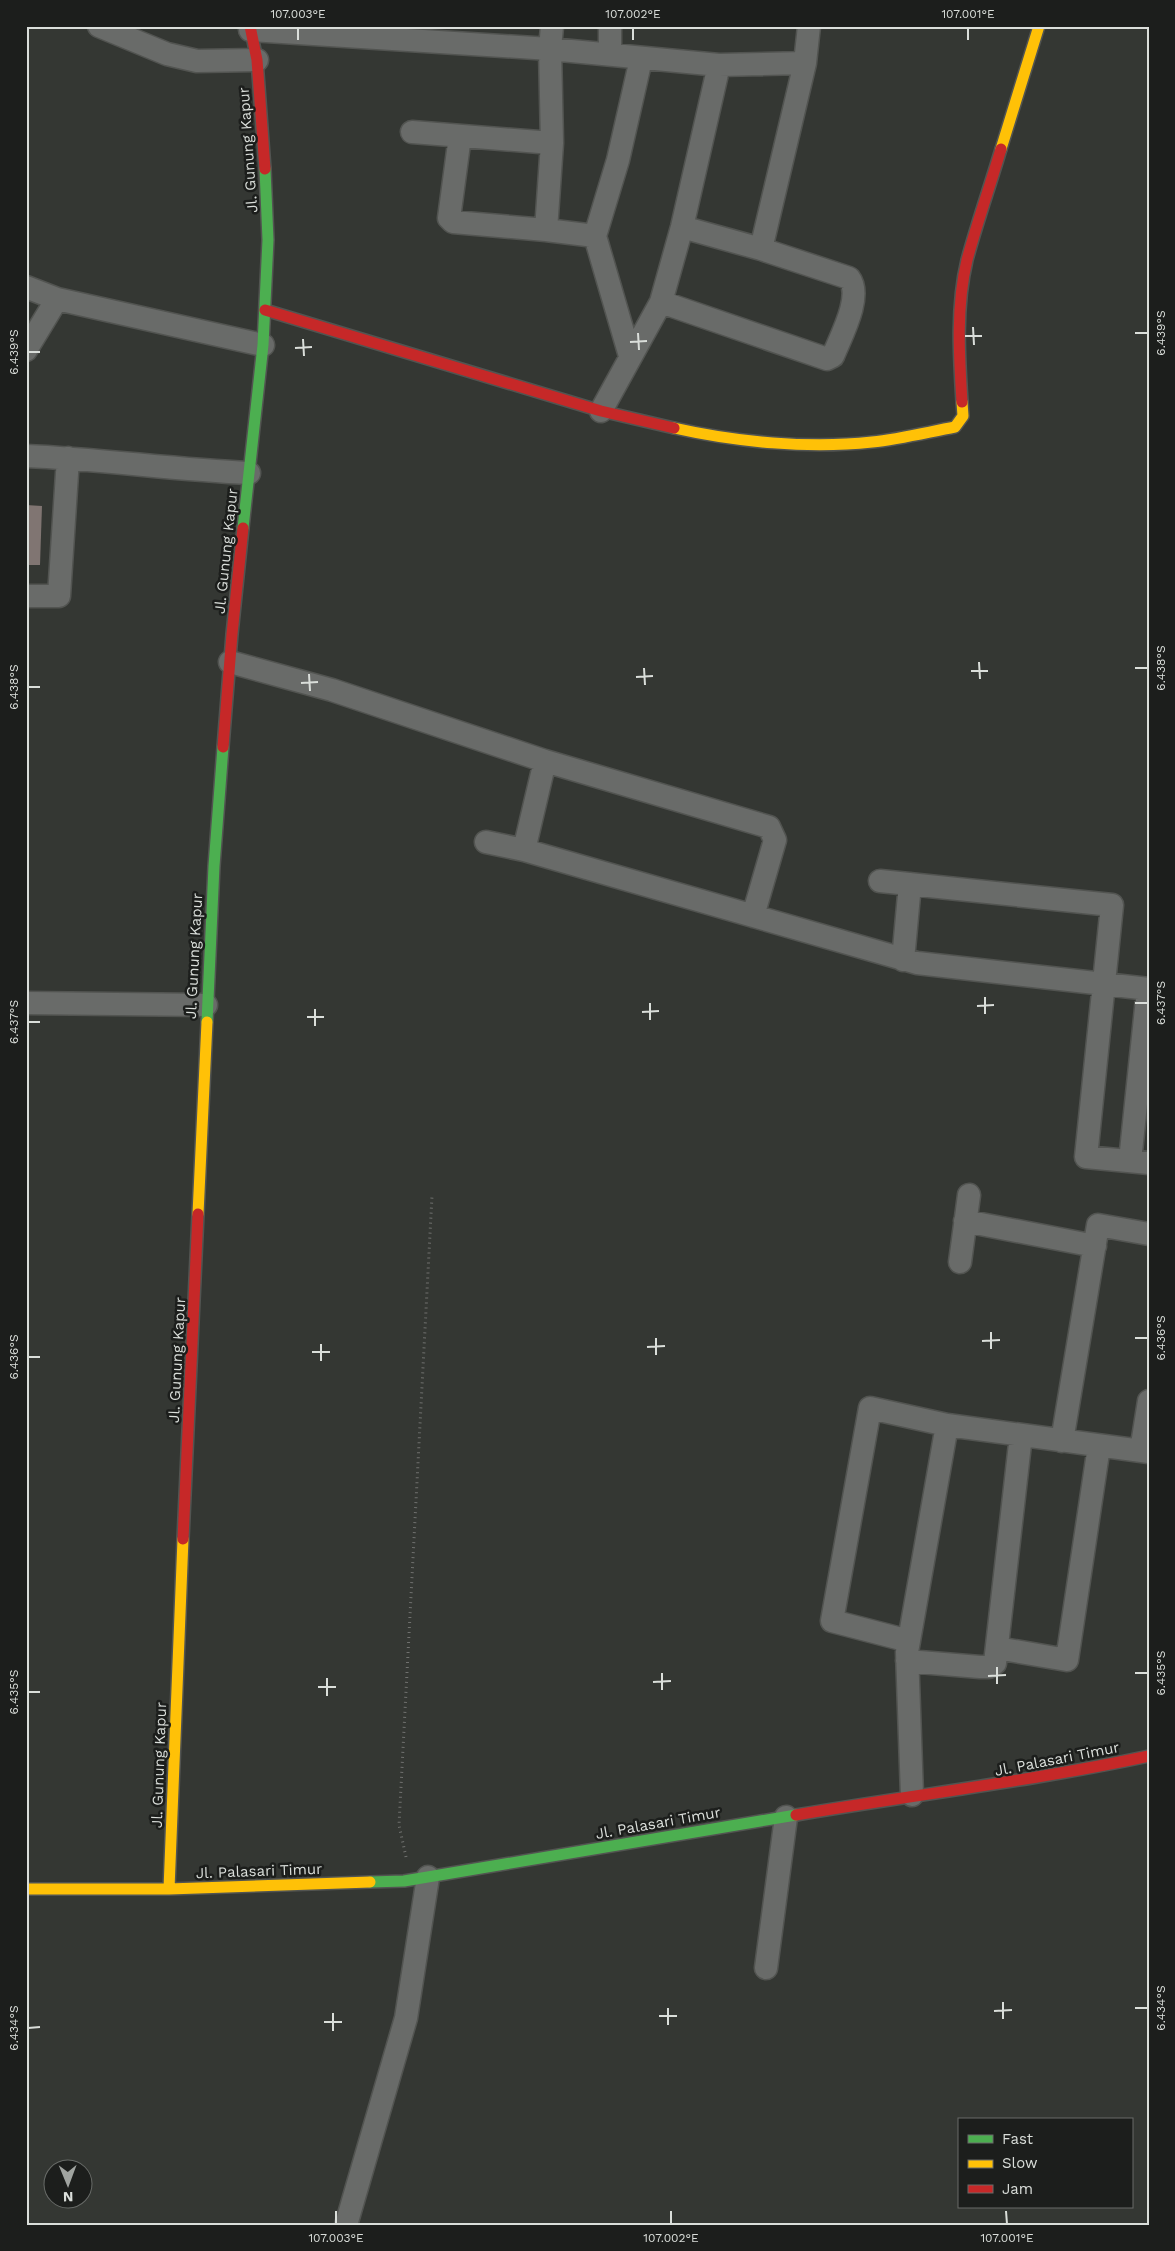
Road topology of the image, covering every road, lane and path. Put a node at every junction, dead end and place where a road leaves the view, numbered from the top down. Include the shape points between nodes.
1 (99, 26) edge
2 (552, 26) edge
3 (610, 26) edge
4 (809, 26) edge
5 (1039, 26) edge
6 (250, 28) edge
7 (550, 49) junction
8 (610, 54) junction
9 (257, 60) junction
10 (641, 60) junction
11 (805, 63) junction
12 (719, 66) junction
13 (412, 132) dead end
14 (460, 136) junction
15 (552, 143) junction
16 (682, 227) junction
17 (546, 230) junction
18 (595, 236) junction
19 (761, 249) junction
20 (26, 287) edge
21 (57, 300) junction
22 (661, 302) junction
23 (265, 310) junction
24 (263, 345) junction
25 (26, 350) edge
26 (630, 356) junction
27 (601, 411) junction
28 (26, 456) edge
29 (68, 458) junction
30 (249, 473) junction
31 (26, 596) edge
32 (230, 662) junction
33 (545, 761) junction
34 (486, 842) dead end
35 (524, 850) junction
36 (880, 881) dead end
37 (910, 884) junction
38 (753, 916) junction
39 (904, 960) junction
40 (1104, 984) junction
41 (1148, 989) edge
42 (26, 1003) edge
43 (206, 1005) junction
44 (1144, 1074) edge
45 (1139, 1162) edge
46 (969, 1195) dead end
47 (432, 1196) dead end
48 (965, 1221) junction
49 (1149, 1234) edge
50 (1095, 1246) junction
51 (960, 1262) dead end
52 (1149, 1401) edge
53 (947, 1425) junction
54 (1021, 1435) junction
55 (1062, 1440) junction
56 (1099, 1446) junction
57 (1145, 1452) edge
58 (996, 1648) junction
59 (908, 1651) junction
60 (1149, 1756) edge
61 (912, 1795) junction
62 (786, 1817) junction
63 (420, 1879) junction
64 (26, 1889) edge
65 (169, 1889) junction
66 (766, 1968) dead end
67 (346, 2225) edge

1 - 9 street via 167,54 197,61
2 - 7 street
3 - 8 street
4 - 11 street
5 - 27 street via 967,261 961,306 963,410 959,424 872,442 801,444 708,436
6 - 7 street
6 - 9 street, Jl. Gunung Kapur
7 - 8 street
7 - 15 street
8 - 10 street
9 - 23 street, Jl. Gunung Kapur via 268,240
10 - 12 street
10 - 18 street via 618,160
11 - 12 street
11 - 19 street
12 - 16 street
13 - 14 street
14 - 15 street
14 - 17 street via 449,218 452,222
15 - 17 street
16 - 19 street
16 - 22 street
17 - 18 street
18 - 26 street
19 - 22 street via 853,282 853,303 830,359
20 - 21 street
21 - 24 street
21 - 25 street
22 - 26 street
23 - 24 street, Jl. Gunung Kapur
23 - 27 street
24 - 30 street, Jl. Gunung Kapur
26 - 27 street
28 - 29 street
29 - 30 street
29 - 31 street via 59,596
30 - 32 street, Jl. Gunung Kapur
32 - 33 street via 332,690
32 - 43 street, Jl. Gunung Kapur
33 - 35 street
33 - 38 street via 769,827 775,840
34 - 35 street
35 - 38 street
36 - 37 street
37 - 39 street
37 - 40 street via 1112,905
38 - 39 street
39 - 40 street
40 - 41 street
40 - 45 street via 1086,1157
41 - 44 street
42 - 43 street
43 - 65 street, Jl. Gunung Kapur
44 - 45 street
46 - 48 street
47 - 63 path via 399,1825
48 - 50 street
48 - 51 street
49 - 50 street via 1098,1225
50 - 55 street
52 - 57 street
53 - 54 street
53 - 59 street
53 - 59 street via 870,1408 832,1622
54 - 55 street
54 - 58 street
55 - 56 street
56 - 57 street
56 - 58 street via 1068,1660
58 - 59 street via 995,1663 989,1667
59 - 61 street
60 - 61 street, Jl. Palasari Timur via 1036,1780
61 - 62 street, Jl. Palasari Timur
62 - 63 street, Jl. Palasari Timur
62 - 66 street
63 - 65 street, Jl. Palasari Timur
63 - 67 street via 406,2018
64 - 65 street, Jl. Palasari Timur

